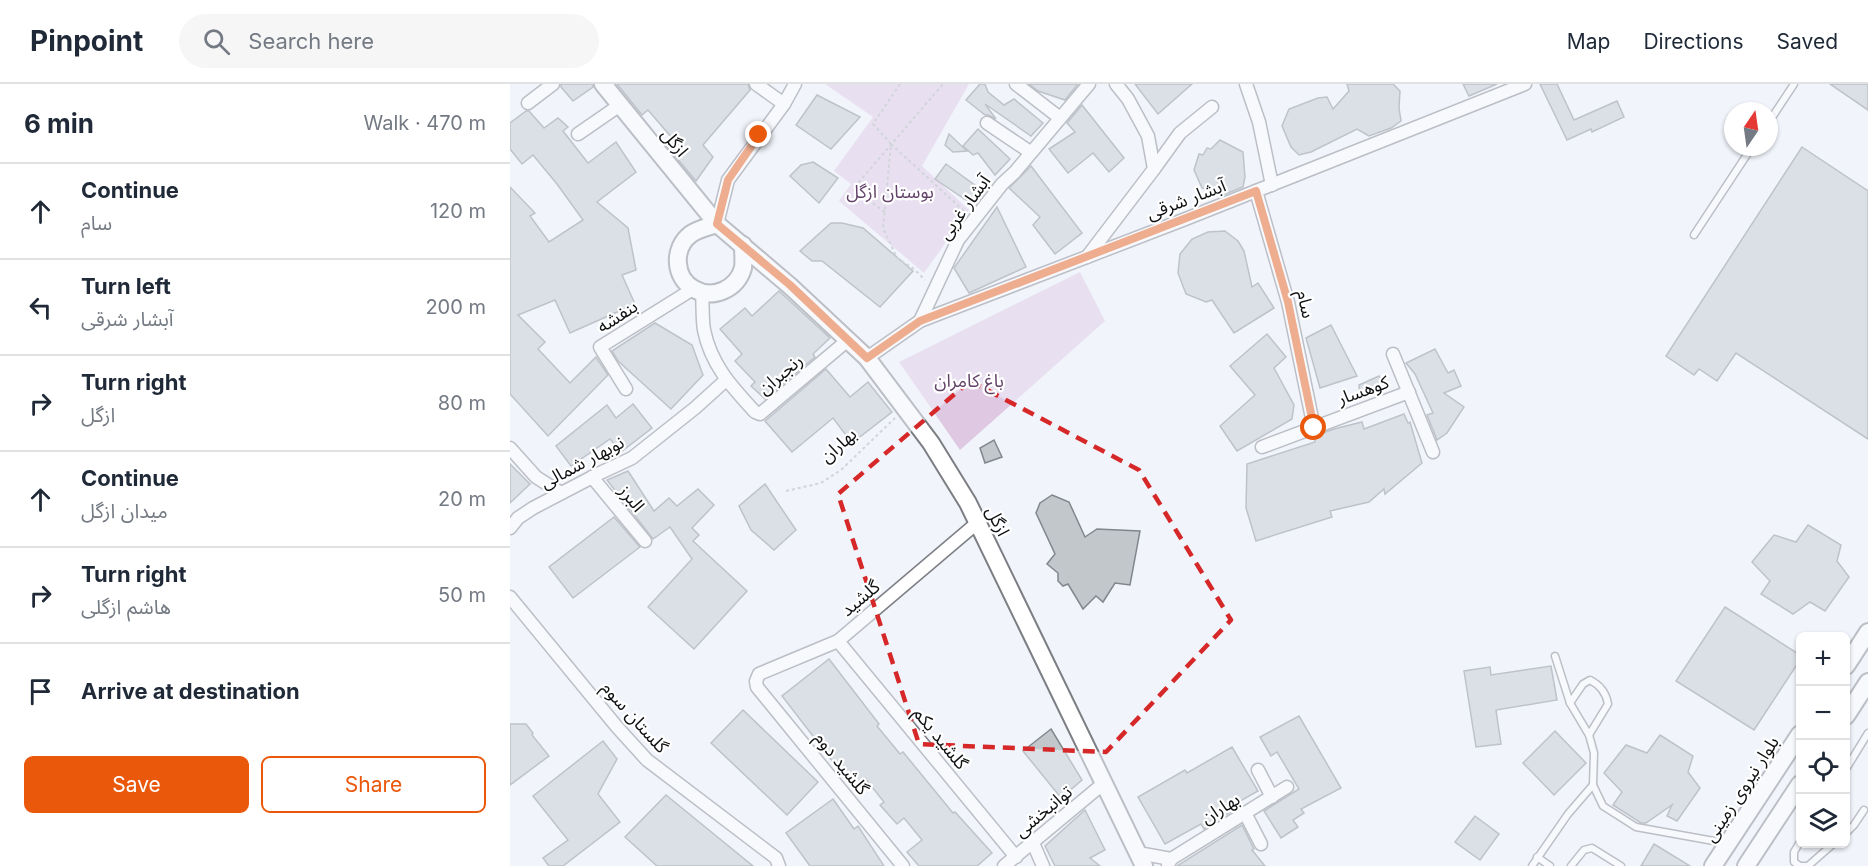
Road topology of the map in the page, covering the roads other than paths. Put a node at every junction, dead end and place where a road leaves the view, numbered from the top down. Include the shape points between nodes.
1 (553, 84) edge
2 (603, 84) edge
3 (756, 84) edge
4 (795, 84) edge
5 (1016, 84) edge
6 (1089, 84) edge
7 (1116, 84) edge
8 (1245, 84) edge
9 (1525, 84) edge
10 (1794, 84) edge
11 (528, 103) dead end
12 (784, 104) junction
13 (620, 105) junction
14 (1212, 107) dead end
15 (1778, 108) edge
16 (1060, 118) junction
17 (987, 123) dead end
18 (578, 134) dead end
19 (1030, 152) junction
20 (1746, 156) edge
21 (1154, 169) junction
22 (1272, 185) junction
23 (1256, 191) junction
24 (717, 224) junction
25 (1694, 235) dead end
26 (742, 245) junction
27 (1086, 257) junction
28 (698, 291) junction
29 (920, 321) junction
30 (848, 340) junction
31 (1393, 354) dead end
32 (867, 358) junction
33 (726, 381) junction
34 (626, 389) dead end
35 (1408, 392) junction
36 (1314, 428) junction
37 (1262, 447) dead end
38 (510, 448) edge
39 (1433, 452) dead end
40 (592, 477) junction
41 (561, 493) junction
42 (977, 523) junction
43 (510, 528) edge
44 (645, 541) dead end
45 (510, 597) edge
46 (1868, 632) edge
47 (838, 641) junction
48 (1555, 656) dead end
49 (1850, 659) edge
50 (756, 681) joint
51 (1865, 694) edge
52 (1570, 703) junction
53 (1850, 710) edge
54 (1868, 733) edge
55 (1588, 735) junction
56 (1796, 740) edge
57 (1850, 761) edge
58 (1258, 770) dead end
59 (1104, 783) junction
60 (1593, 785) junction
61 (1287, 787) dead end
62 (1796, 790) edge
63 (1272, 796) junction
64 (1864, 810) dead end
65 (1245, 813) junction
66 (1850, 828) edge
67 (1033, 843) junction
68 (1728, 843) junction
69 (1261, 844) dead end
70 (1796, 848) edge
71 (1828, 848) edge
72 (1016, 857) junction
73 (1537, 857) junction
74 (1141, 860) edge
75 (1170, 863) edge
76 (779, 866) edge
77 (903, 866) edge
78 (1004, 866) edge
79 (1043, 866) edge
80 (1532, 866) edge
81 (1550, 866) edge
82 (1571, 866) edge
83 (1621, 866) edge
84 (1713, 866) edge
85 (1746, 866) edge
86 (1800, 866) edge

1 - 11 street
2 - 13 main road, ازگل
3 - 12 street
4 - 12 street
5 - 16 street
6 - 16 street
7 - 21 street via 1148,136
8 - 22 street via 1259,122
9 - 22 street, آبشار شرقی
10 - 15 lane
12 - 24 street via 728,180
13 - 18 street
13 - 24 main road, ازگل
14 - 21 street via 1180,133
16 - 19 street, آبشار غربی
17 - 19 street
19 - 29 street, آبشار غربی via 958,240
20 - 25 lane
21 - 27 street
22 - 23 street, آبشار شرقی
23 - 27 street, آبشار شرقی
23 - 36 street, سام via 1288,302
24 - 26 main road
24 - 28 main road via 691,234 680,248 678,267 686,283
26 - 28 main road via 743,267 732,286 713,294
26 - 30 main road, ازگل
27 - 29 street, آبشار شرقی
28 - 33 street, رنجبران via 704,329
28 - 34 street, بنفشه via 600,347
29 - 32 street, آبشار شرقی
30 - 32 main road, ازگل
30 - 33 street, رنجبران via 760,414
31 - 35 street
32 - 42 main road, ازگل via 931,443
33 - 40 street, نوبهار شمالی via 632,458
35 - 36 street, کوهسار
35 - 39 street
36 - 37 street, کوهسار
38 - 41 street via 536,477
40 - 41 street, نوبهار شمالی
40 - 44 street, البرز
41 - 43 street, نوبهار شمالی via 518,518
42 - 47 street, گلشید
42 - 59 main road, ازگل
45 - 76 street, گلستان سوم via 647,760 776,858
46 - 49 main road
47 - 50 street, گلشید via 759,674
47 - 72 street, گلشيد يكم
48 - 52 lane
50 - 77 street, گلشيد دوم
51 - 53 main road
52 - 55 lane
52 - 55 lane via 1590,680 1607,697 1608,704
54 - 57 lane
55 - 60 lane via 1594,753
56 - 68 main road, بلوار نیروی زمینی
58 - 63 street
59 - 67 street, توانبخشی
59 - 74 main road, ازگل
60 - 68 lane via 1603,806 1636,827
60 - 73 lane
61 - 63 street, بهاران
62 - 85 main road
63 - 65 street, بهاران
64 - 66 lane
65 - 69 street
65 - 75 street, بهاران
67 - 72 street, توانبخشی
67 - 79 street
68 - 84 main road, بلوار نیروی زمینی
70 - 86 lane via 1794,862
71 - 86 lane via 1808,866
72 - 78 street, توانبخشی
73 - 80 lane
73 - 81 lane
74 - 75 street
82 - 83 lane via 1584,850 1592,848

